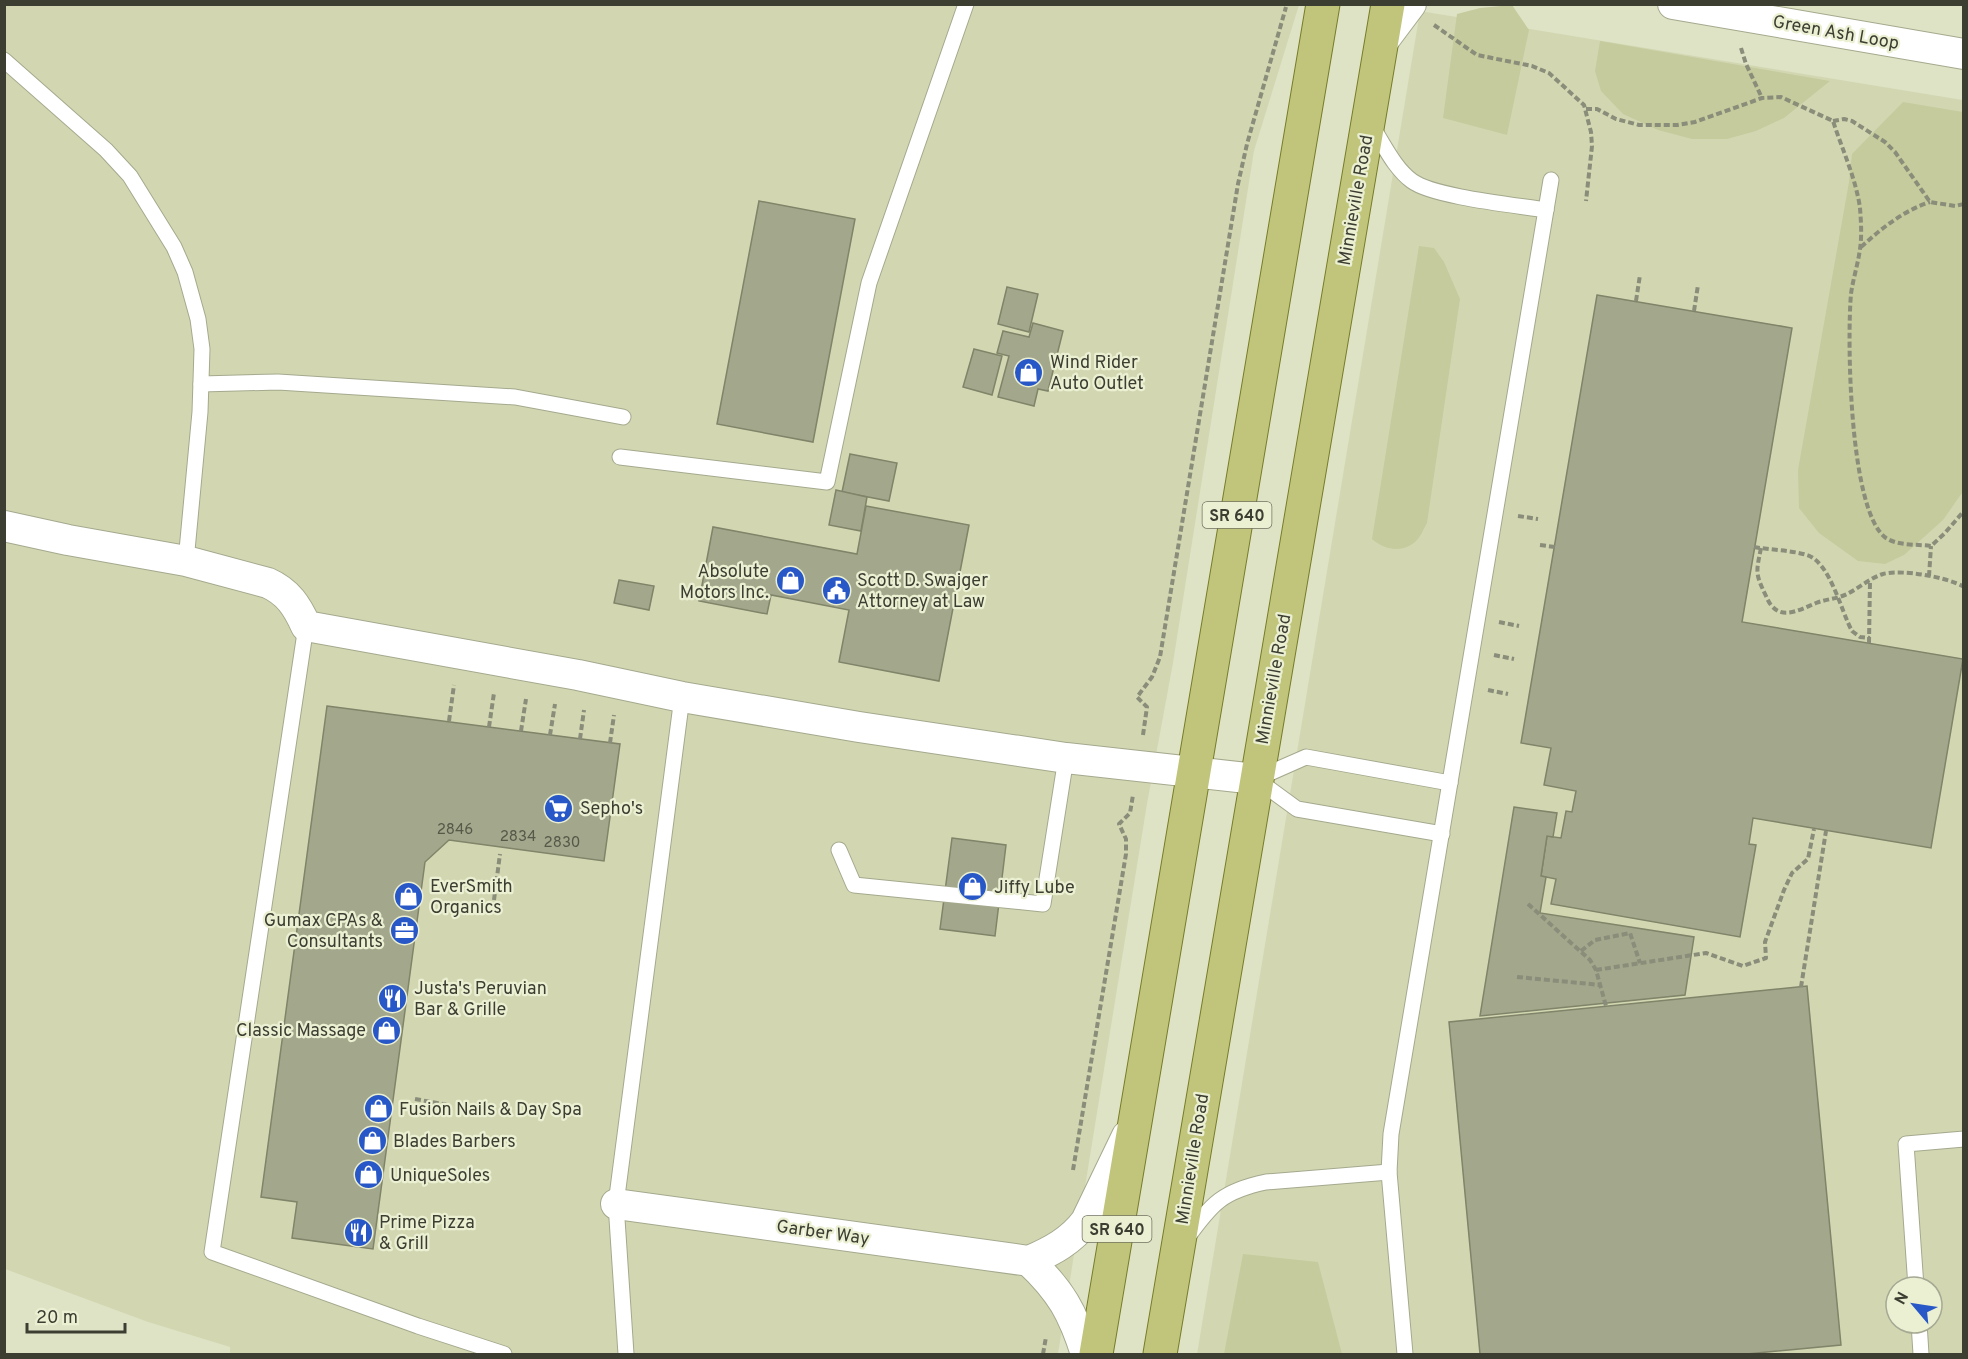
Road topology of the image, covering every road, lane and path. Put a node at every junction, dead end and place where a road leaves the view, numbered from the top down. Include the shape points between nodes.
1 (966, 4) edge
2 (1287, 4) edge
3 (1323, 4) edge
4 (1388, 4) edge
5 (1673, 4) edge
6 (1421, 14) edge
7 (1741, 40) dead end
8 (1381, 44) junction
9 (1964, 54) edge
10 (4, 60) edge
11 (1762, 98) junction
12 (1586, 109) junction
13 (1368, 120) junction
14 (1833, 121) junction
15 (1551, 180) dead end
16 (1586, 201) dead end
17 (1930, 202) junction
18 (1964, 204) edge
19 (1546, 210) junction
20 (1860, 248) junction
21 (1640, 275) dead end
22 (1698, 285) dead end
23 (1636, 301) dead end
24 (1694, 311) dead end
25 (201, 384) junction
26 (623, 417) dead end
27 (620, 457) dead end
28 (1964, 511) edge
29 (4, 526) edge
30 (1540, 544) dead end
31 (1930, 546) junction
32 (1555, 547) dead end
33 (1754, 547) dead end
34 (1761, 548) junction
35 (186, 561) junction
36 (1929, 576) junction
37 (1870, 580) junction
38 (1964, 587) edge
39 (1838, 597) junction
40 (306, 626) junction
41 (454, 685) dead end
42 (494, 693) dead end
43 (682, 697) junction
44 (526, 699) dead end
45 (555, 704) dead end
46 (1148, 707) dead end
47 (584, 710) dead end
48 (614, 715) dead end
49 (448, 721) dead end
50 (489, 727) dead end
51 (521, 731) dead end
52 (550, 735) dead end
53 (580, 739) dead end
54 (610, 743) dead end
55 (1066, 758) junction
56 (1193, 772) junction
57 (1256, 779) junction
58 (1450, 783) junction
59 (1130, 813) dead end
60 (1814, 829) dead end
61 (1826, 831) dead end
62 (1442, 834) junction
63 (839, 850) dead end
64 (500, 854) dead end
65 (494, 900) dead end
66 (1528, 904) dead end
67 (1581, 951) junction
68 (1640, 963) junction
69 (1596, 970) junction
70 (1517, 977) dead end
71 (1600, 984) junction
72 (1800, 987) dead end
73 (1606, 1006) dead end
74 (415, 1099) dead end
75 (448, 1105) dead end
76 (1134, 1123) junction
77 (1964, 1139) edge
78 (1389, 1172) junction
79 (1073, 1173) dead end
80 (616, 1204) junction
81 (1177, 1253) junction
82 (1029, 1260) junction
83 (1915, 1275) edge
84 (1920, 1335) edge
85 (504, 1354) edge
86 (626, 1354) edge
87 (1086, 1354) edge
88 (1096, 1354) edge
89 (1160, 1354) edge
90 (1405, 1354) edge
91 (1921, 1354) edge

1 - 27 lane via 869,283 827,482
2 - 46 path via 1242,167 1160,657 1152,677 1137,697
3 - 56 main road, SR 640
4 - 8 main road, Minnieville Road / SR 640
5 - 9 street, Green Ash Loop
6 - 8 street
6 - 12 path via 1477,55 1549,73
7 - 11 path via 1743,57
8 - 13 main road, Minnieville Road / SR 640
10 - 25 lane via 106,150 130,176 156,217 174,247 193,296 202,349
11 - 12 path via 1677,126 1639,125 1597,109
11 - 14 path via 1781,97
12 - 16 path via 1592,158
13 - 19 lane via 1400,169 1422,187
13 - 57 main road, Minnieville Road / SR 640
14 - 17 path via 1852,121 1885,142
14 - 20 path via 1856,189
15 - 19 lane
17 - 18 path
17 - 20 path via 1912,208
19 - 58 lane
20 - 31 path via 1852,292 1850,382 1864,496 1877,529 1887,539
21 - 23 path
22 - 24 path
25 - 26 lane via 278,382 515,397
25 - 35 lane
28 - 31 path
29 - 35 street
30 - 32 path
31 - 36 path
33 - 34 path
34 - 39 path via 1806,554 1814,559
34 - 39 path via 1756,574 1768,603 1776,609 1793,614
35 - 40 street via 279,587 297,606
36 - 37 path via 1889,573
36 - 38 path
37 - 39 path
37 - 39 path via 1870,640 1852,631
40 - 43 street
40 - 85 lane via 212,1252
41 - 49 path
42 - 50 path
43 - 55 street
43 - 80 lane
44 - 51 path
45 - 52 path
47 - 53 path
48 - 54 path
55 - 56 street
55 - 63 lane via 1043,904 854,885
56 - 57 street
56 - 76 main road, SR 640
57 - 58 lane via 1306,758
57 - 62 lane via 1297,809
57 - 81 main road, Minnieville Road / SR 640
58 - 62 lane
59 - 79 path via 1119,824 1126,839 1126,854
60 - 68 path via 1808,859 1792,873 1784,890 1765,942 1766,958 1743,966 1710,953
61 - 72 path
62 - 78 lane via 1391,1134
64 - 65 path
66 - 67 path
67 - 68 path via 1595,940 1630,933
67 - 69 path
68 - 69 path
69 - 71 path
70 - 71 path
71 - 73 path
74 - 75 path
76 - 82 street via 1086,1221 1064,1243
76 - 88 main road, SR 640
77 - 83 lane via 1906,1144
78 - 81 lane via 1266,1182 1236,1190 1215,1202
78 - 90 lane
80 - 82 street, Garber Way
80 - 86 lane
81 - 89 main road, Minnieville Road / SR 640
82 - 87 street via 1066,1304
84 - 91 lane

